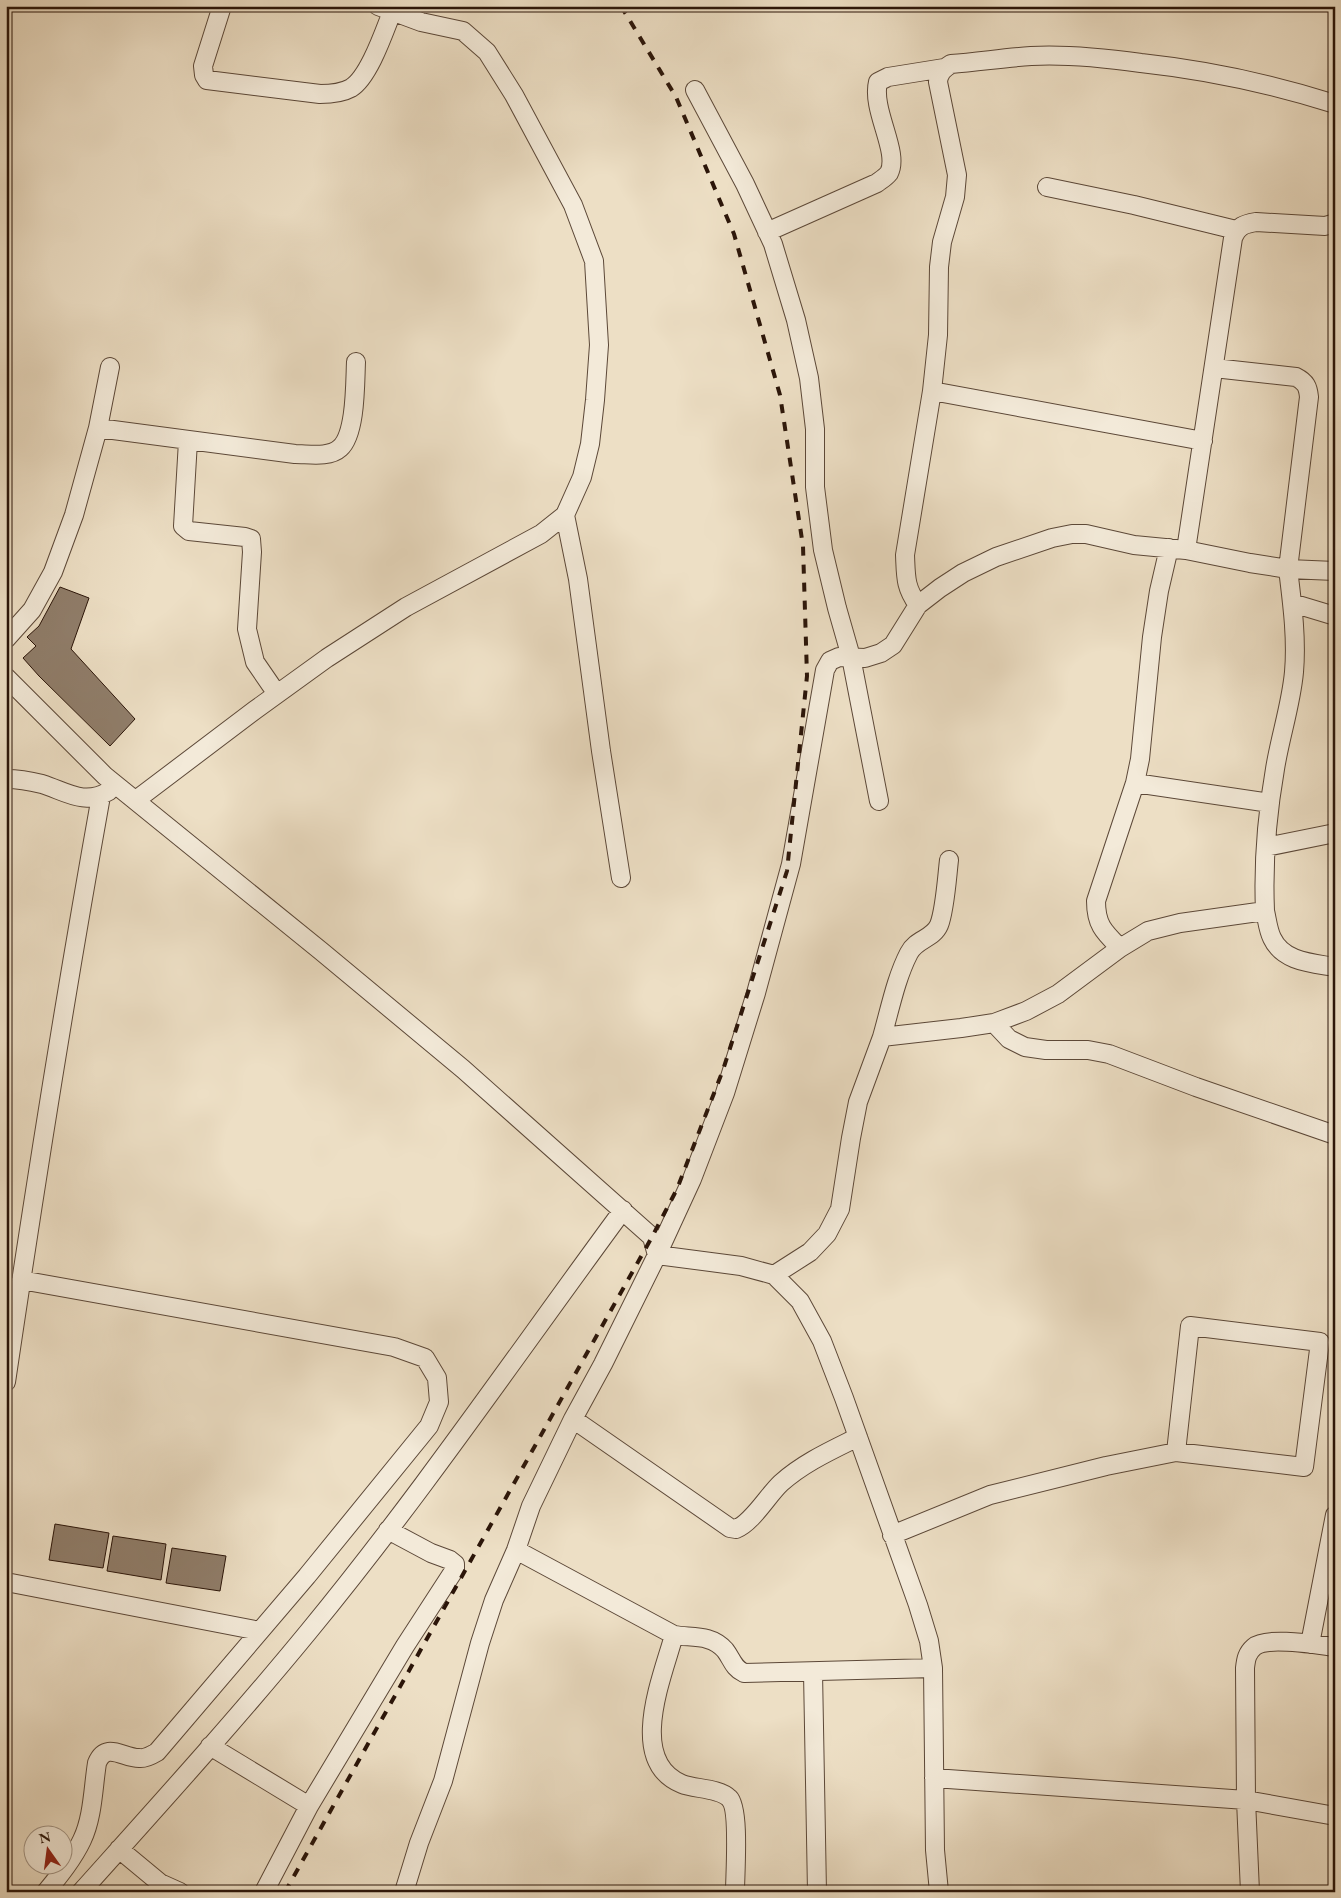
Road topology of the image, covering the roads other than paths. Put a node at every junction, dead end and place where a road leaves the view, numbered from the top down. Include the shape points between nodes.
1 (222, 6) edge
2 (385, 9) edge
3 (944, 68) junction
4 (695, 90) dead end
5 (1335, 104) edge
6 (1047, 187) dead end
7 (1335, 223) edge
8 (1236, 230) junction
9 (767, 232) junction
10 (356, 362) dead end
11 (110, 366) dead end
12 (1214, 368) junction
13 (932, 391) junction
14 (98, 428) junction
15 (1203, 440) junction
16 (188, 441) junction
17 (565, 515) junction
18 (1177, 548) junction
19 (1288, 569) junction
20 (1335, 571) edge
21 (1292, 603) junction
22 (918, 605) junction
23 (1335, 616) edge
24 (6, 639) edge
25 (851, 657) junction
26 (6, 677) edge
27 (277, 694) junction
28 (6, 779) edge
29 (1135, 784) junction
30 (118, 786) junction
31 (101, 796) junction
32 (136, 800) junction
33 (879, 802) dead end
34 (1270, 803) junction
35 (1335, 833) edge
36 (1266, 847) junction
37 (949, 860) dead end
38 (621, 878) dead end
39 (1265, 911) junction
40 (1120, 948) junction
41 (1335, 967) edge
42 (994, 1023) junction
43 (882, 1037) junction
44 (1335, 1135) edge
45 (623, 1210) junction
46 (657, 1255) junction
47 (774, 1275) junction
48 (21, 1280) junction
49 (6, 1382) edge
50 (572, 1419) junction
51 (858, 1437) junction
52 (1176, 1452) junction
53 (1335, 1515) edge
54 (388, 1530) junction
55 (892, 1535) junction
56 (516, 1550) junction
57 (6, 1582) edge
58 (260, 1631) junction
59 (674, 1635) junction
60 (1310, 1644) junction
61 (1335, 1647) edge
62 (933, 1668) junction
63 (813, 1672) junction
64 (210, 1746) junction
65 (934, 1778) junction
66 (1246, 1800) junction
67 (309, 1806) junction
68 (1335, 1816) edge
69 (119, 1850) junction
70 (157, 1887) edge
71 (46, 1892) edge
72 (81, 1892) edge
73 (180, 1892) edge
74 (264, 1892) edge
75 (404, 1892) edge
76 (735, 1892) edge
77 (817, 1892) edge
78 (939, 1892) edge
79 (1250, 1892) edge

1 - 2 street via 203,66 208,80 320,94 352,88 364,76
2 - 17 street via 463,32 487,52 573,205 594,261 599,345 596,400 582,477
3 - 5 street via 951,64 1031,56 1099,57 1181,67 1246,80
3 - 9 street via 888,77 878,82 877,102 891,155 888,175 877,183
3 - 13 street via 938,82 957,175 939,267 938,335
4 - 9 street
6 - 8 street
7 - 8 street via 1325,226 1256,222
8 - 12 street
9 - 25 street via 796,320 809,378 815,428 815,487 823,550
10 - 16 street via 351,426 347,440 339,449 324,454 295,454
11 - 14 street
12 - 15 street
12 - 19 street via 1296,377 1308,388
13 - 15 street
13 - 22 street via 906,555 906,580
14 - 16 street
14 - 24 street via 74,515 53,572 32,610
15 - 18 street
16 - 27 street via 183,526 189,530 250,539 248,638 254,662
17 - 27 street via 541,534 406,607
17 - 38 street via 578,579
18 - 19 street
18 - 22 street via 1134,545 1086,534 1052,538 996,557 963,573
18 - 29 street via 1159,591
19 - 20 street
19 - 21 street
21 - 23 street
21 - 34 street via 1294,671
22 - 25 street via 893,644 881,654
25 - 33 street
25 - 46 street via 830,661 824,670 791,864 756,993 725,1093 692,1179
26 - 30 street
27 - 32 street
28 - 31 street via 41,784 80,798
29 - 34 street
29 - 40 street via 1096,901 1096,916 1102,930
30 - 31 street
30 - 32 street
31 - 48 street
32 - 45 street via 463,1069
34 - 36 street
35 - 36 street
36 - 39 street
37 - 43 street via 940,923 909,953
39 - 40 street via 1148,931
39 - 41 street via 1271,937 1280,951 1294,958
40 - 42 street via 1058,994
42 - 43 street
42 - 44 street via 1009,1039 1025,1047 1109,1054
43 - 47 street via 858,1102 840,1209 828,1234 810,1252
45 - 46 street via 652,1237
45 - 54 street
46 - 47 street via 741,1266
46 - 50 street
47 - 51 street via 800,1301 822,1340
48 - 49 street
48 - 58 street via 394,1346 425,1358 437,1378 439,1402 429,1426
50 - 51 street via 730,1528 736,1529 745,1524 782,1482 810,1462
50 - 56 street via 530,1506
51 - 55 street
52 - 52 street via 1190,1326 1320,1342 1304,1467
52 - 55 street via 990,1495
53 - 60 street
54 - 64 street
54 - 67 street via 450,1560 455,1569
55 - 62 street via 918,1605
56 - 59 street
56 - 75 street via 494,1600 443,1781 418,1842
57 - 58 street
58 - 71 street via 157,1752 139,1758 113,1752 99,1757 83,1840
59 - 63 street via 702,1636 715,1642 724,1649 737,1670 744,1673
59 - 76 street via 652,1716 650,1736 653,1753 663,1771 681,1784 729,1797 736,1819
60 - 61 street
60 - 66 street via 1271,1642 1256,1646 1247,1656
62 - 63 street
62 - 65 street
63 - 77 street
64 - 67 street
64 - 69 street
65 - 66 street
65 - 78 street
66 - 68 street
66 - 79 street
67 - 74 street
69 - 70 street
69 - 72 street
70 - 73 street

